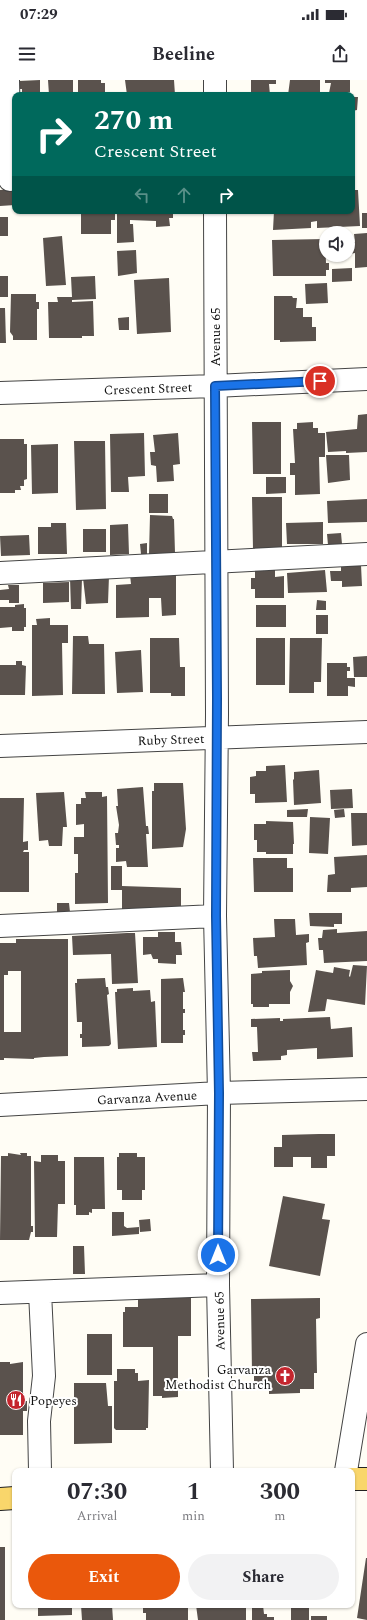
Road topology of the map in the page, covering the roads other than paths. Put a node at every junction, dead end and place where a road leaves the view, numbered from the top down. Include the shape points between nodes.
1 (8, 80) edge
2 (214, 80) edge
3 (214, 92) edge
4 (10, 180) dead end
5 (215, 214) edge
6 (367, 379) edge
7 (215, 386) junction
8 (0, 393) edge
9 (367, 554) edge
10 (216, 563) junction
11 (0, 572) edge
12 (367, 732) edge
13 (217, 737) junction
14 (0, 746) edge
15 (216, 916) junction
16 (0, 926) edge
17 (367, 1089) edge
18 (219, 1093) junction
19 (0, 1105) edge
20 (218, 1285) junction
21 (40, 1292) junction
22 (0, 1293) edge
23 (367, 1346) edge
24 (362, 1404) edge
25 (40, 1468) edge
26 (222, 1468) edge
27 (347, 1468) edge
28 (355, 1479) edge
29 (367, 1479) edge
30 (0, 1498) edge
31 (12, 1498) edge

1 - 4 street
2 - 3 street
5 - 7 street, Avenue 65
6 - 7 street, Crescent Street
7 - 8 street, Crescent Street
7 - 10 street, Avenue 65
9 - 10 street
10 - 11 street
10 - 13 street, Avenue 65
12 - 13 street, Ruby Street
13 - 14 street, Ruby Street
13 - 15 street, Avenue 65
15 - 16 street
15 - 18 street, Avenue 65
17 - 18 street, Garvanza Avenue
18 - 19 street, Garvanza Avenue
18 - 20 street, Avenue 65
20 - 21 street
20 - 26 street, Avenue 65
21 - 22 street
21 - 25 street via 44,1376 39,1421
23 - 24 street
24 - 27 street
28 - 29 main road
30 - 31 main road

